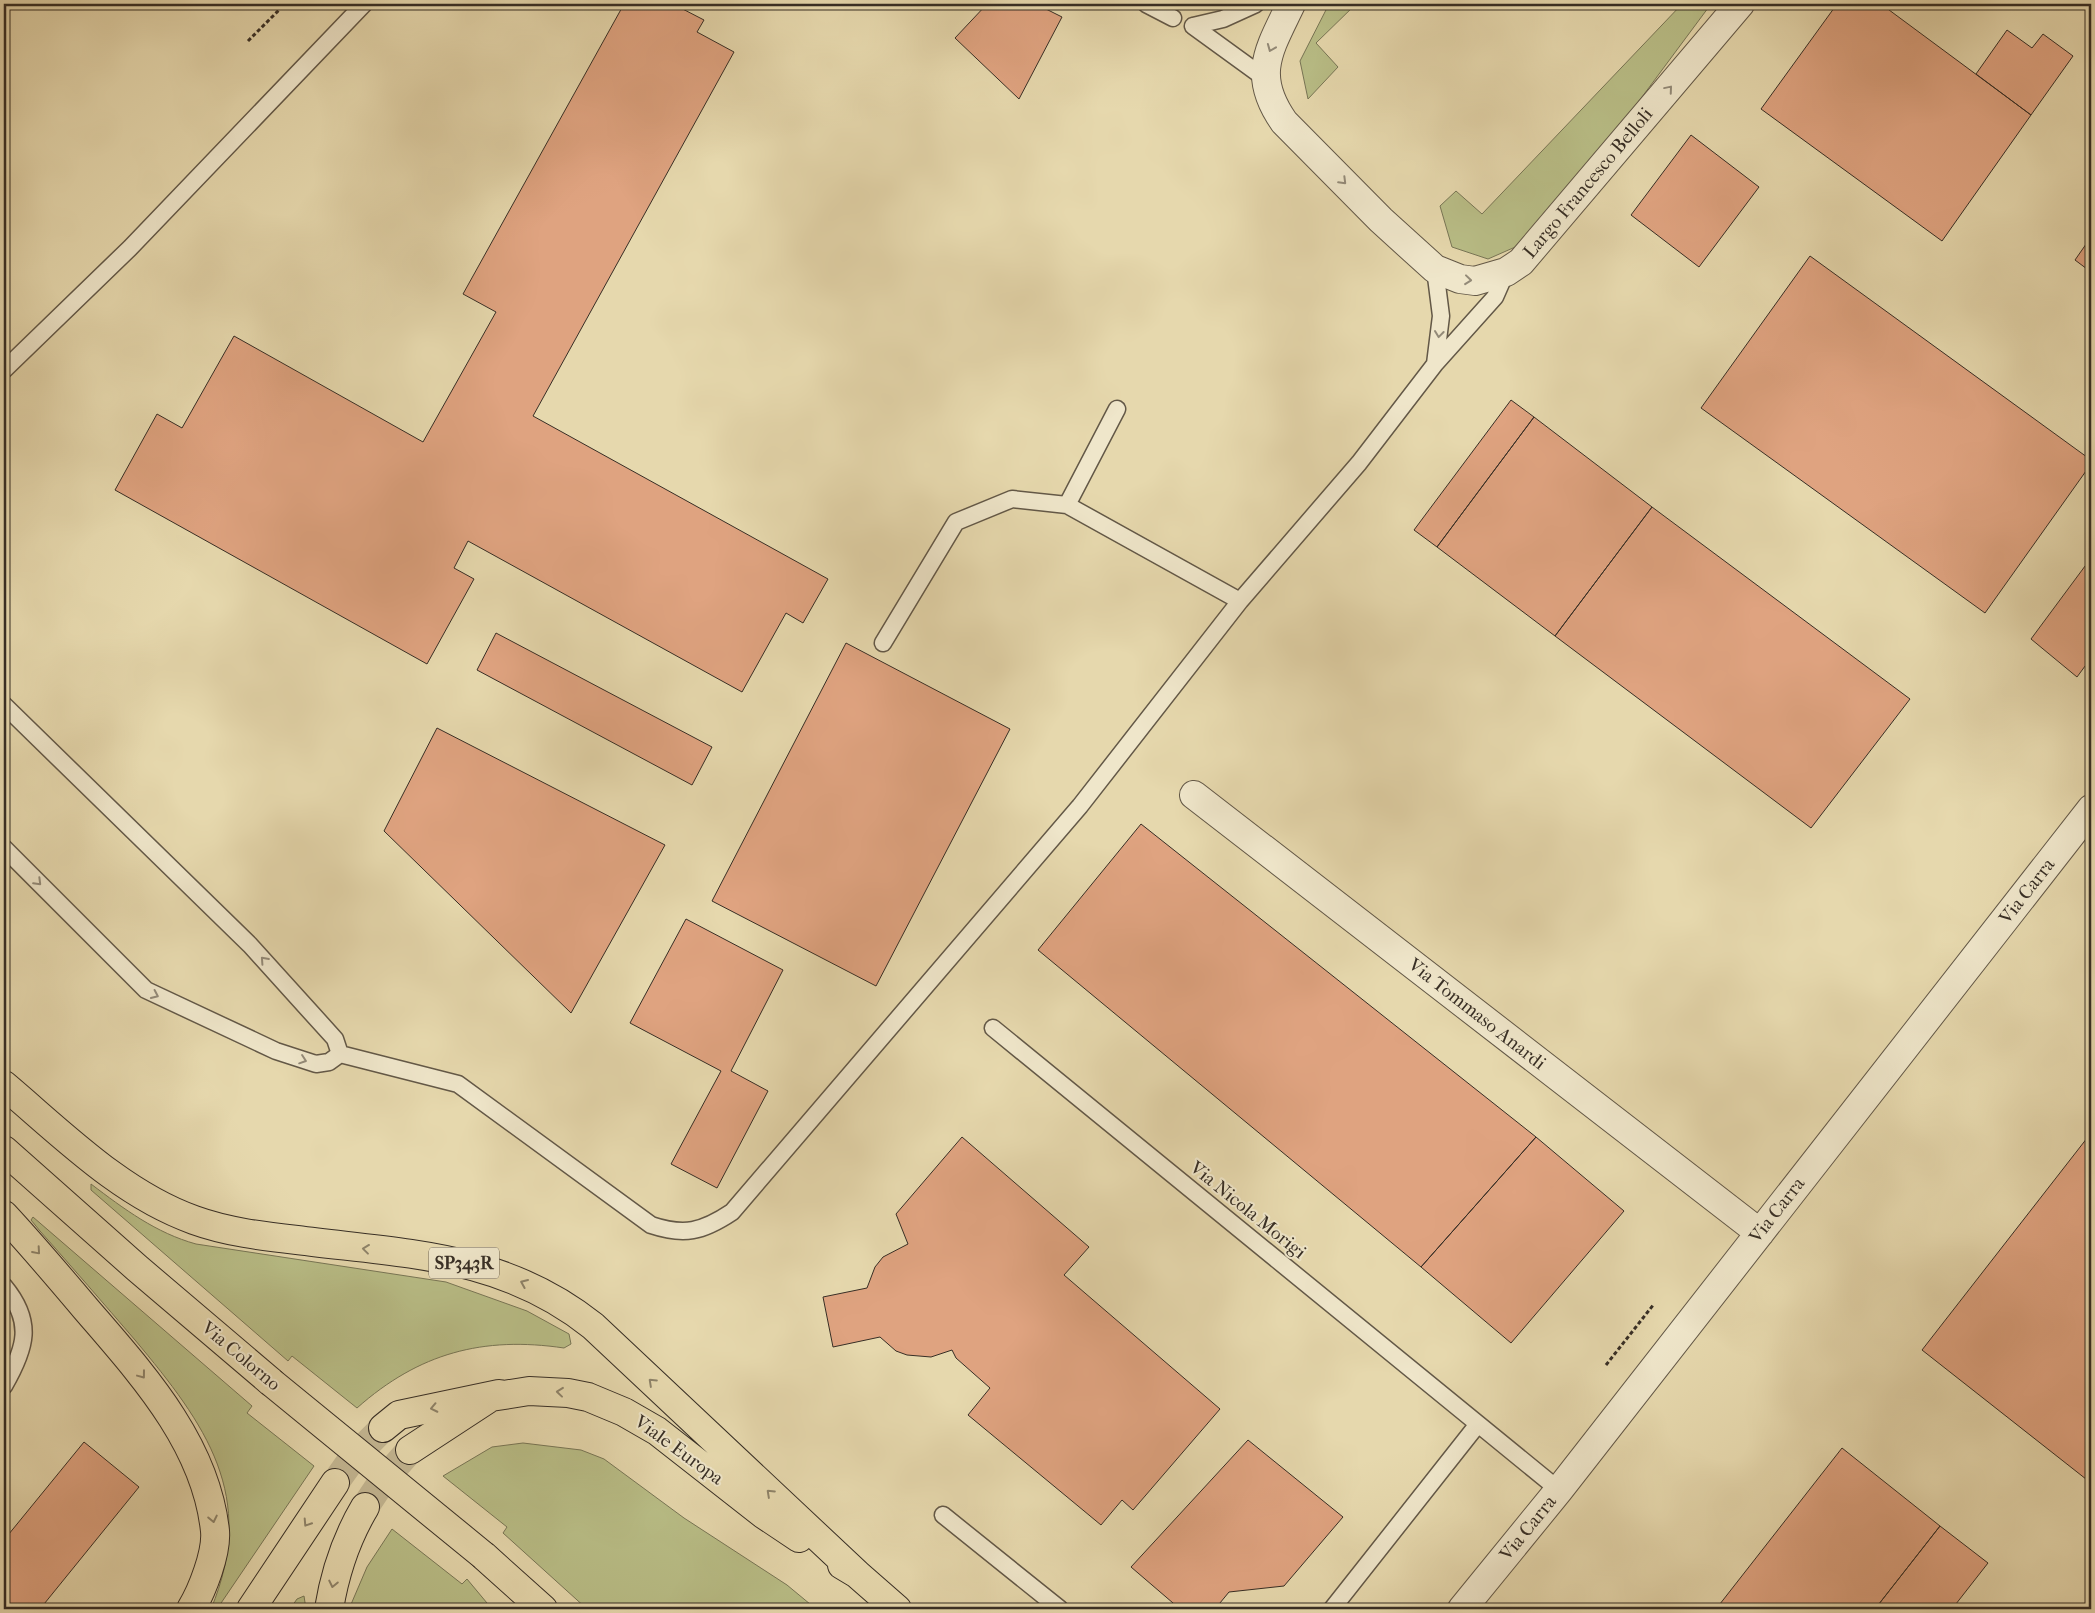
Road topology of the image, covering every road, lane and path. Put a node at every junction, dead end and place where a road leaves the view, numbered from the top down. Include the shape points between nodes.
1 (285, 4) edge
2 (364, 4) edge
3 (1146, 4) edge
4 (1256, 4) edge
5 (1291, 4) edge
6 (1740, 4) edge
7 (1173, 18) dead end
8 (248, 42) dead end
9 (1266, 79) junction
10 (1435, 269) junction
11 (1506, 272) junction
12 (1435, 364) junction
13 (4, 370) edge
14 (1117, 409) dead end
15 (1067, 505) junction
16 (1240, 602) junction
17 (883, 643) dead end
18 (4, 705) edge
19 (1194, 795) dead end
20 (2091, 809) edge
21 (4, 848) edge
22 (993, 1028) dead end
23 (340, 1054) junction
24 (4, 1085) edge
25 (4, 1150) edge
26 (4, 1215) edge
27 (1760, 1233) junction
28 (4, 1286) edge
29 (1654, 1304) dead end
30 (1606, 1365) dead end
31 (4, 1386) edge
32 (499, 1394) junction
33 (1478, 1424) junction
34 (383, 1428) tunnel mouth
35 (410, 1450) tunnel mouth
36 (335, 1483) tunnel mouth
37 (1559, 1490) junction
38 (365, 1507) tunnel mouth
39 (943, 1515) dead end
40 (857, 1574) junction
41 (514, 1583) junction
42 (191, 1609) edge
43 (251, 1609) edge
44 (329, 1609) edge
45 (532, 1609) edge
46 (543, 1609) edge
47 (897, 1609) edge
48 (1060, 1609) edge
49 (1332, 1609) edge
50 (1462, 1609) edge

1 - 8 path
2 - 13 lane via 130,248
3 - 7 lane
4 - 9 lane via 1193,26
5 -> 9 street, Largo Francesco Belloli via 1266,61
11 -> 6 street, Largo Francesco Belloli via 1537,245
9 -> 10 street, Largo Francesco Belloli via 1272,104 1284,122 1381,220
10 -> 11 street, Largo Francesco Belloli via 1475,281
10 -> 12 lane via 1441,316
11 - 12 lane via 1496,297
12 - 16 lane via 1359,463
14 - 15 lane
15 - 16 lane
15 - 17 lane via 1012,499 956,522
16 - 23 lane via 1080,806 732,1212 714,1224 672,1232 651,1225 458,1084
23 -> 18 lane via 335,1038 250,945
19 - 27 street, Via Tommaso Anardi
20 - 27 street, Via Carra
21 -> 23 lane via 146,990 276,1051 316,1064 329,1062
22 - 33 lane, Via Nicola Morigi
40 -> 24 main road, SP343R via 593,1326 544,1292 504,1275 454,1261 240,1232 192,1219 126,1184
25 - 41 main road, Via Colorno, bridge via 271,1382
26 -> 42 main road via 129,1358 187,1440 205,1485 216,1532 209,1568
27 - 37 street, Via Carra
28 - 31 lane via 21,1312 24,1327 18,1357
29 - 30 path
32 -> 34 main road via 399,1415
32 - 35 main road, Viale Europa / SP343R via 484,1400 459,1420
40 -> 32 main road, Viale Europa / SP343R via 763,1514 688,1453 624,1412 568,1393 529,1391
33 - 37 lane, Via Nicola Morigi
33 - 49 lane
36 -> 43 main road
37 - 50 street, Via Carra
38 -> 44 main road via 342,1554
39 - 48 lane
40 - 47 main road, Viale Europa / SP343R
41 - 45 main road
41 - 46 main road

